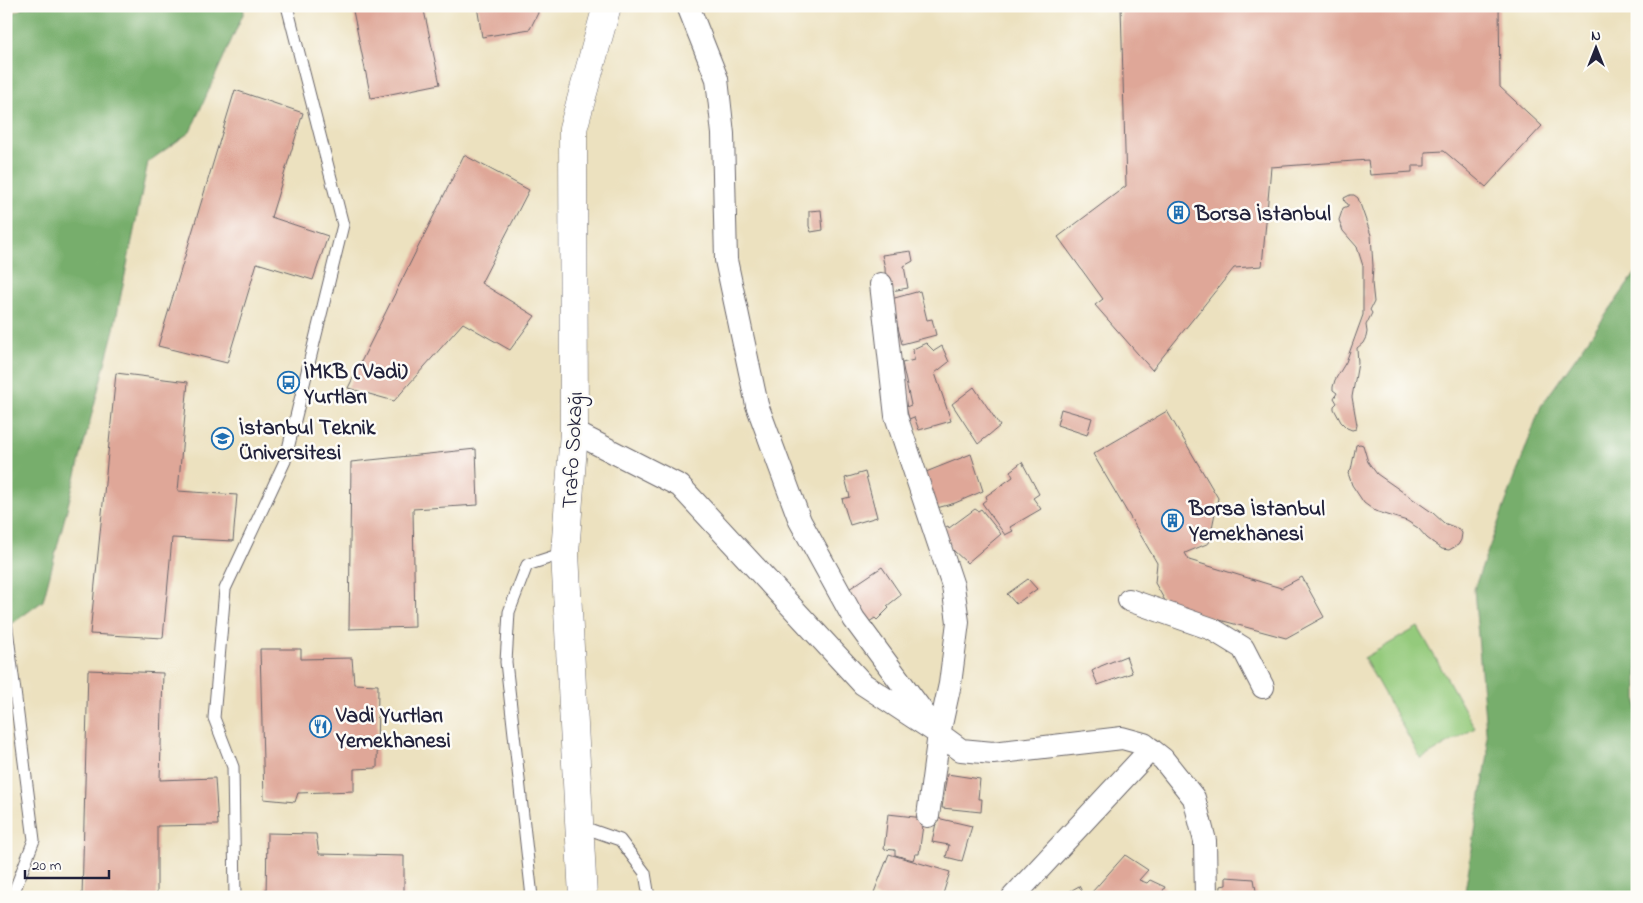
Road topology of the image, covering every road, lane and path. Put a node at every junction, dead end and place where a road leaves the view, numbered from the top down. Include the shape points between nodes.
1 (287, 6) edge
2 (607, 6) edge
3 (688, 6) edge
4 (881, 284) dead end
5 (574, 432) junction
6 (565, 553) junction
7 (1129, 600) dead end
8 (6, 621) edge
9 (1263, 687) dead end
10 (939, 734) junction
11 (1151, 749) junction
12 (928, 816) dead end
13 (579, 825) junction
14 (1021, 894) edge
15 (12, 897) edge
16 (235, 897) edge
17 (532, 897) edge
18 (583, 897) edge
19 (649, 897) edge
20 (1206, 897) edge

1 - 16 lane via 343,225 285,461 225,589 214,718 233,767
2 - 5 street, Trafo Sokağı via 574,129
3 - 10 street via 717,79 723,134 726,260 758,405 800,521 854,619
4 - 10 street via 896,416 953,586 958,622
5 - 6 street, Trafo Sokağı
5 - 10 street via 680,486 863,684
6 - 13 street, Trafo Sokağı
6 - 17 lane via 527,565 509,612 506,662
7 - 9 street via 1212,629 1243,648
8 - 15 lane via 34,840
10 - 11 street via 961,750 993,754 1122,738
10 - 12 street
11 - 14 street
11 - 20 street via 1163,758 1194,798 1206,841
13 - 18 street, Trafo Sokağı
13 - 19 lane via 620,840 645,873

